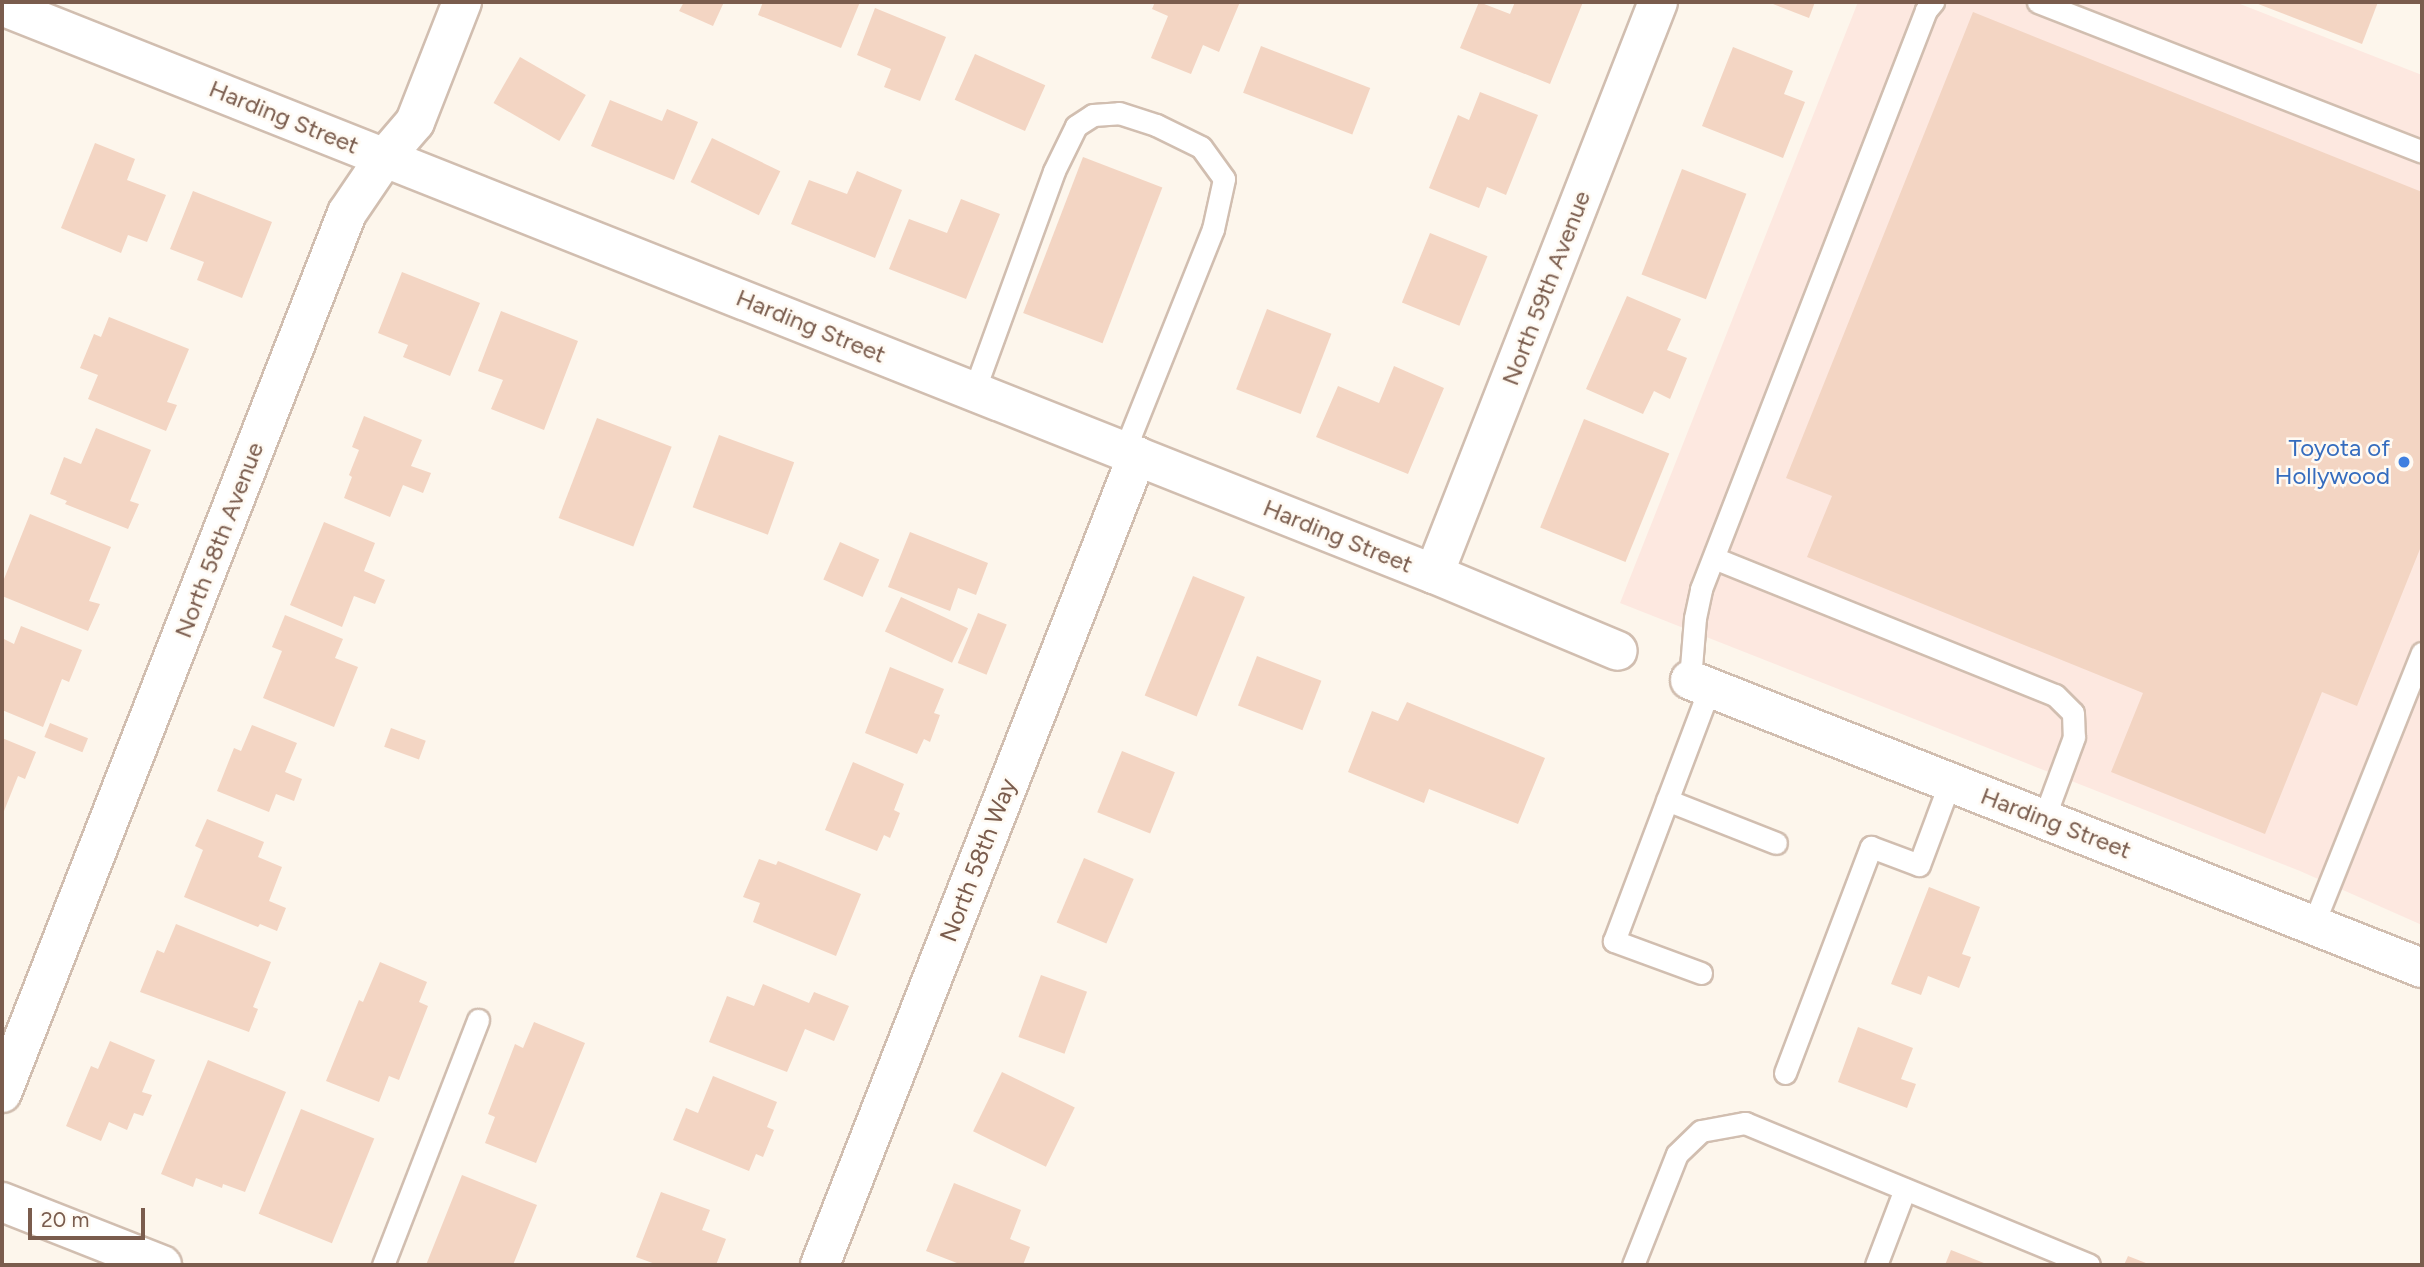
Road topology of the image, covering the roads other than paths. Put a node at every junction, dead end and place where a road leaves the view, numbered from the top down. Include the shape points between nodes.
1 (462, 2) edge
2 (1658, 2) edge
3 (1933, 2) edge
4 (2038, 2) edge
5 (2, 6) edge
6 (2422, 152) edge
7 (385, 157) junction
8 (974, 391) junction
9 (1130, 453) junction
10 (1714, 558) junction
11 (1434, 574) junction
12 (1618, 651) dead end
13 (2422, 653) edge
14 (1700, 684) junction
15 (1950, 782) junction
16 (1667, 800) junction
17 (2043, 818) junction
18 (1776, 843) dead end
19 (2313, 925) junction
20 (2422, 968) edge
21 (1701, 973) dead end
22 (478, 1020) dead end
23 (1785, 1073) dead end
24 (2, 1093) edge
25 (1905, 1189) junction
26 (2, 1202) edge
27 (162, 1265) edge
28 (383, 1265) edge
29 (820, 1265) edge
30 (1633, 1265) edge
31 (1876, 1265) edge
32 (2089, 1265) edge

1 - 7 street, North 58th Avenue via 415,122
2 - 11 street, North 59th Avenue
3 - 10 lane
4 - 6 lane
5 - 7 street, Harding Street
7 - 8 street, Harding Street
7 - 24 street, North 58th Avenue via 347,214
8 - 9 street, Harding Street
8 - 9 lane via 1054,170 1076,126 1093,115 1119,113 1156,125 1201,147 1224,179 1213,229
9 - 11 street, Harding Street
9 - 29 street, North 58th Way
10 - 14 lane via 1695,618
10 - 17 lane via 2055,695 2073,713 2074,737
11 - 12 street, Harding Street
13 - 19 lane
14 - 15 street, Harding Street
14 - 16 lane
15 - 17 street, Harding Street
15 - 23 lane via 1919,865 1871,847
16 - 18 lane
16 - 21 lane via 1614,941
17 - 19 street, Harding Street
19 - 20 street, Harding Street
22 - 28 lane
25 - 30 lane via 1745,1123 1701,1131 1677,1154
25 - 31 lane
25 - 32 lane
26 - 27 street

